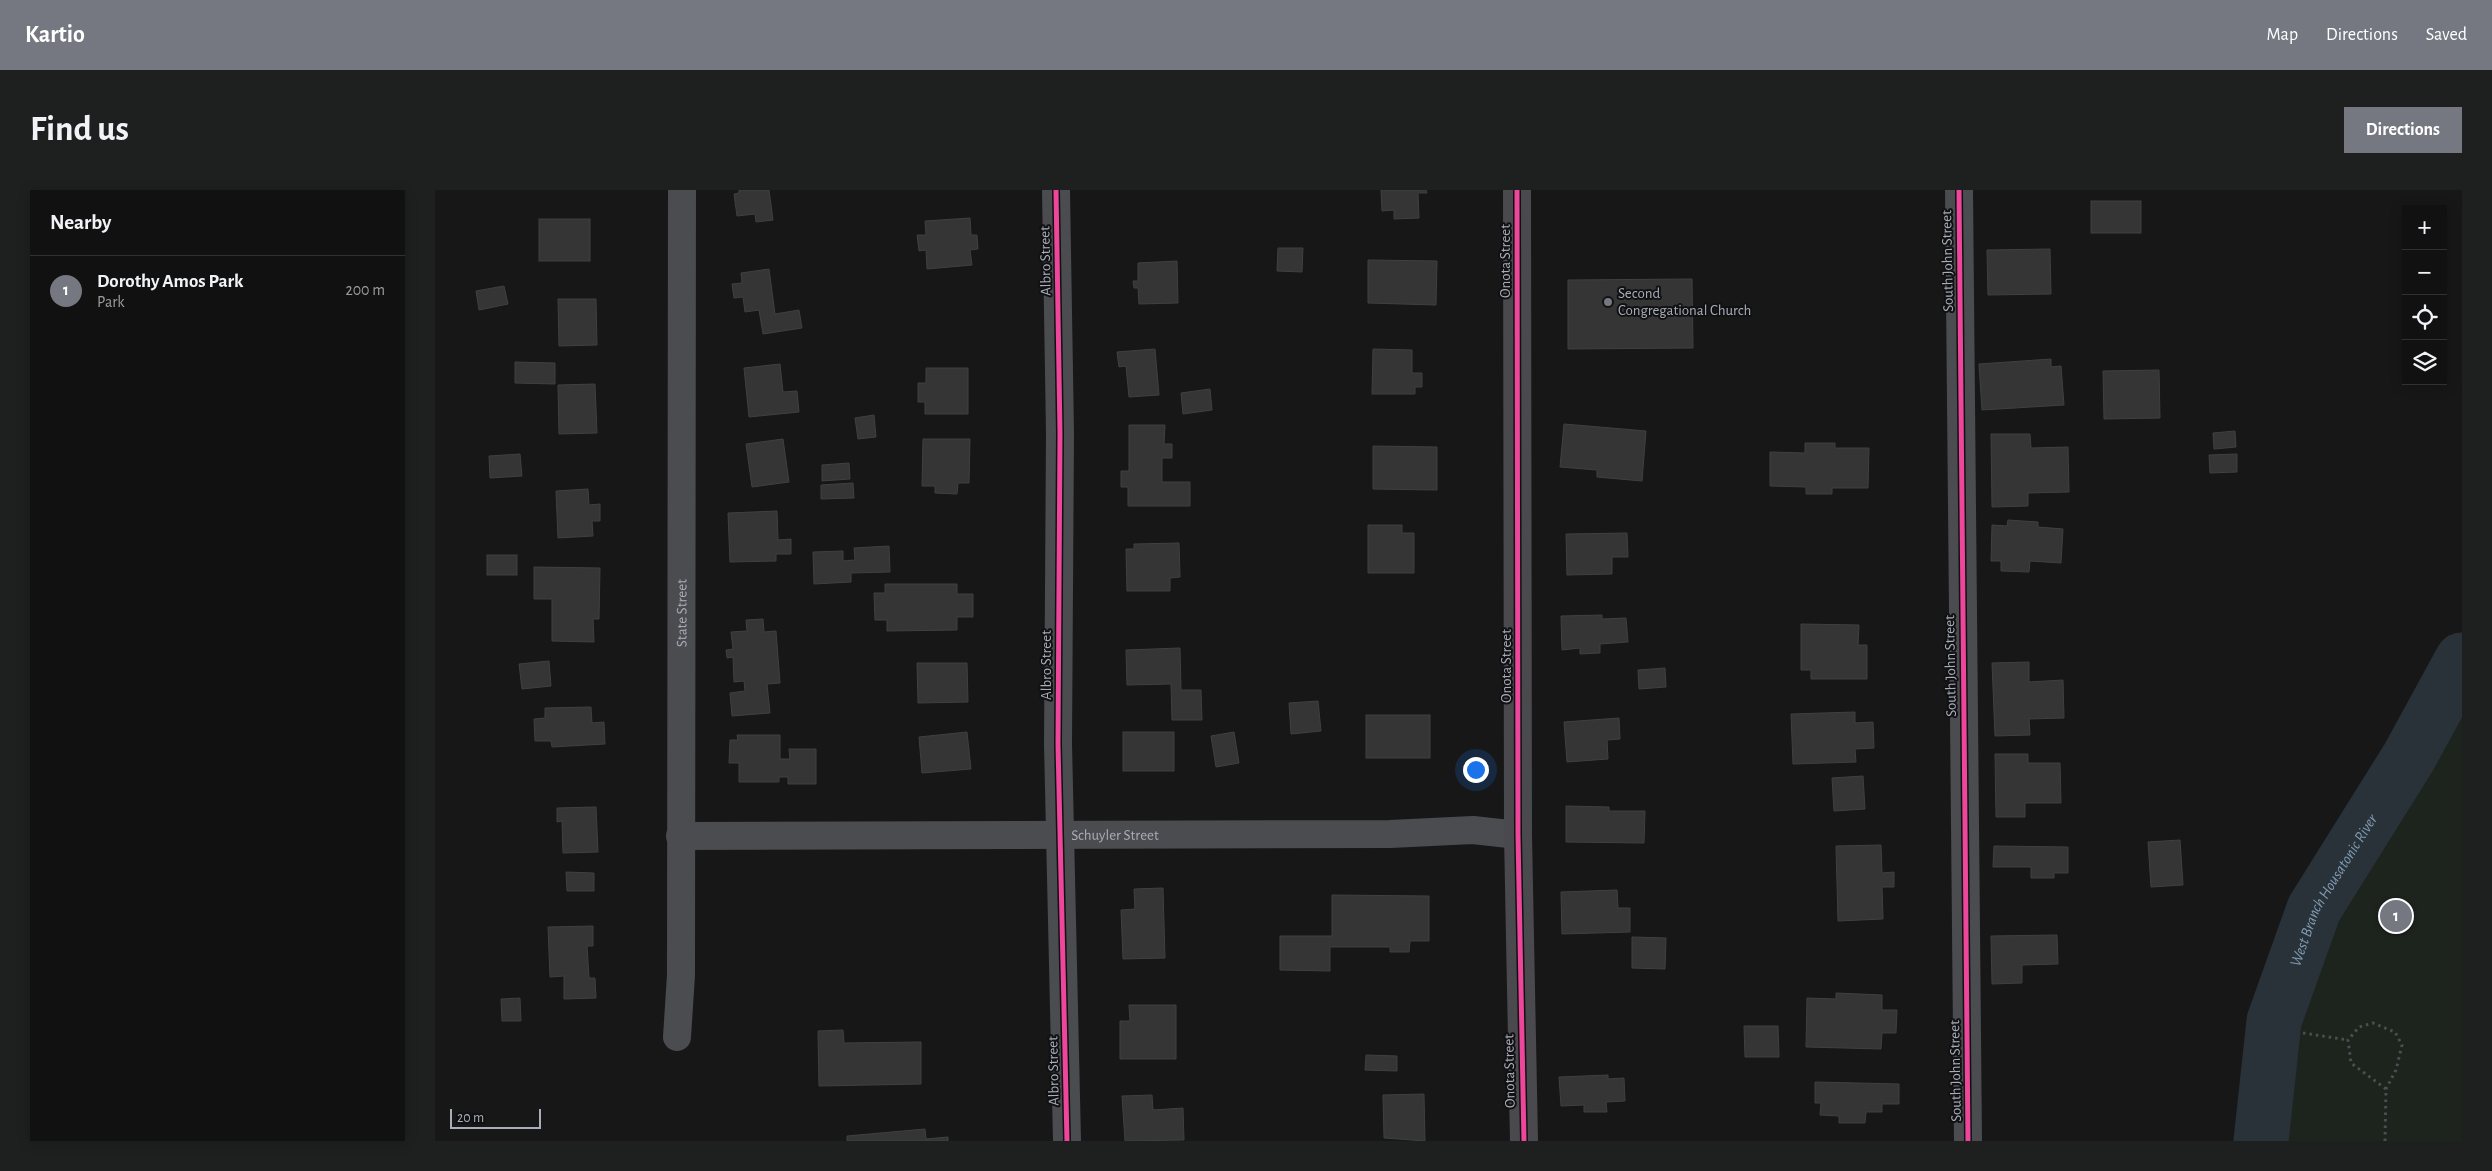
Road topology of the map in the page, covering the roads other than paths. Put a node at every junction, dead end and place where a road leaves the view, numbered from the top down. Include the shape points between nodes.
1 (682, 190) edge
2 (1056, 190) edge
3 (1517, 190) edge
4 (1959, 190) edge
5 (1519, 835) junction
6 (680, 836) junction
7 (1060, 836) junction
8 (677, 1038) dead end
9 (1067, 1141) edge
10 (1523, 1141) edge
11 (1968, 1141) edge

1 - 6 street, State Street
2 - 7 street, Albro Street
3 - 5 street, Onota Street
4 - 11 street, South John Street
5 - 7 street, Schuyler Street via 1473,830 1390,834
5 - 10 street, Onota Street
6 - 7 street, Schuyler Street
6 - 8 street, State Street via 681,975
7 - 9 street, Albro Street

